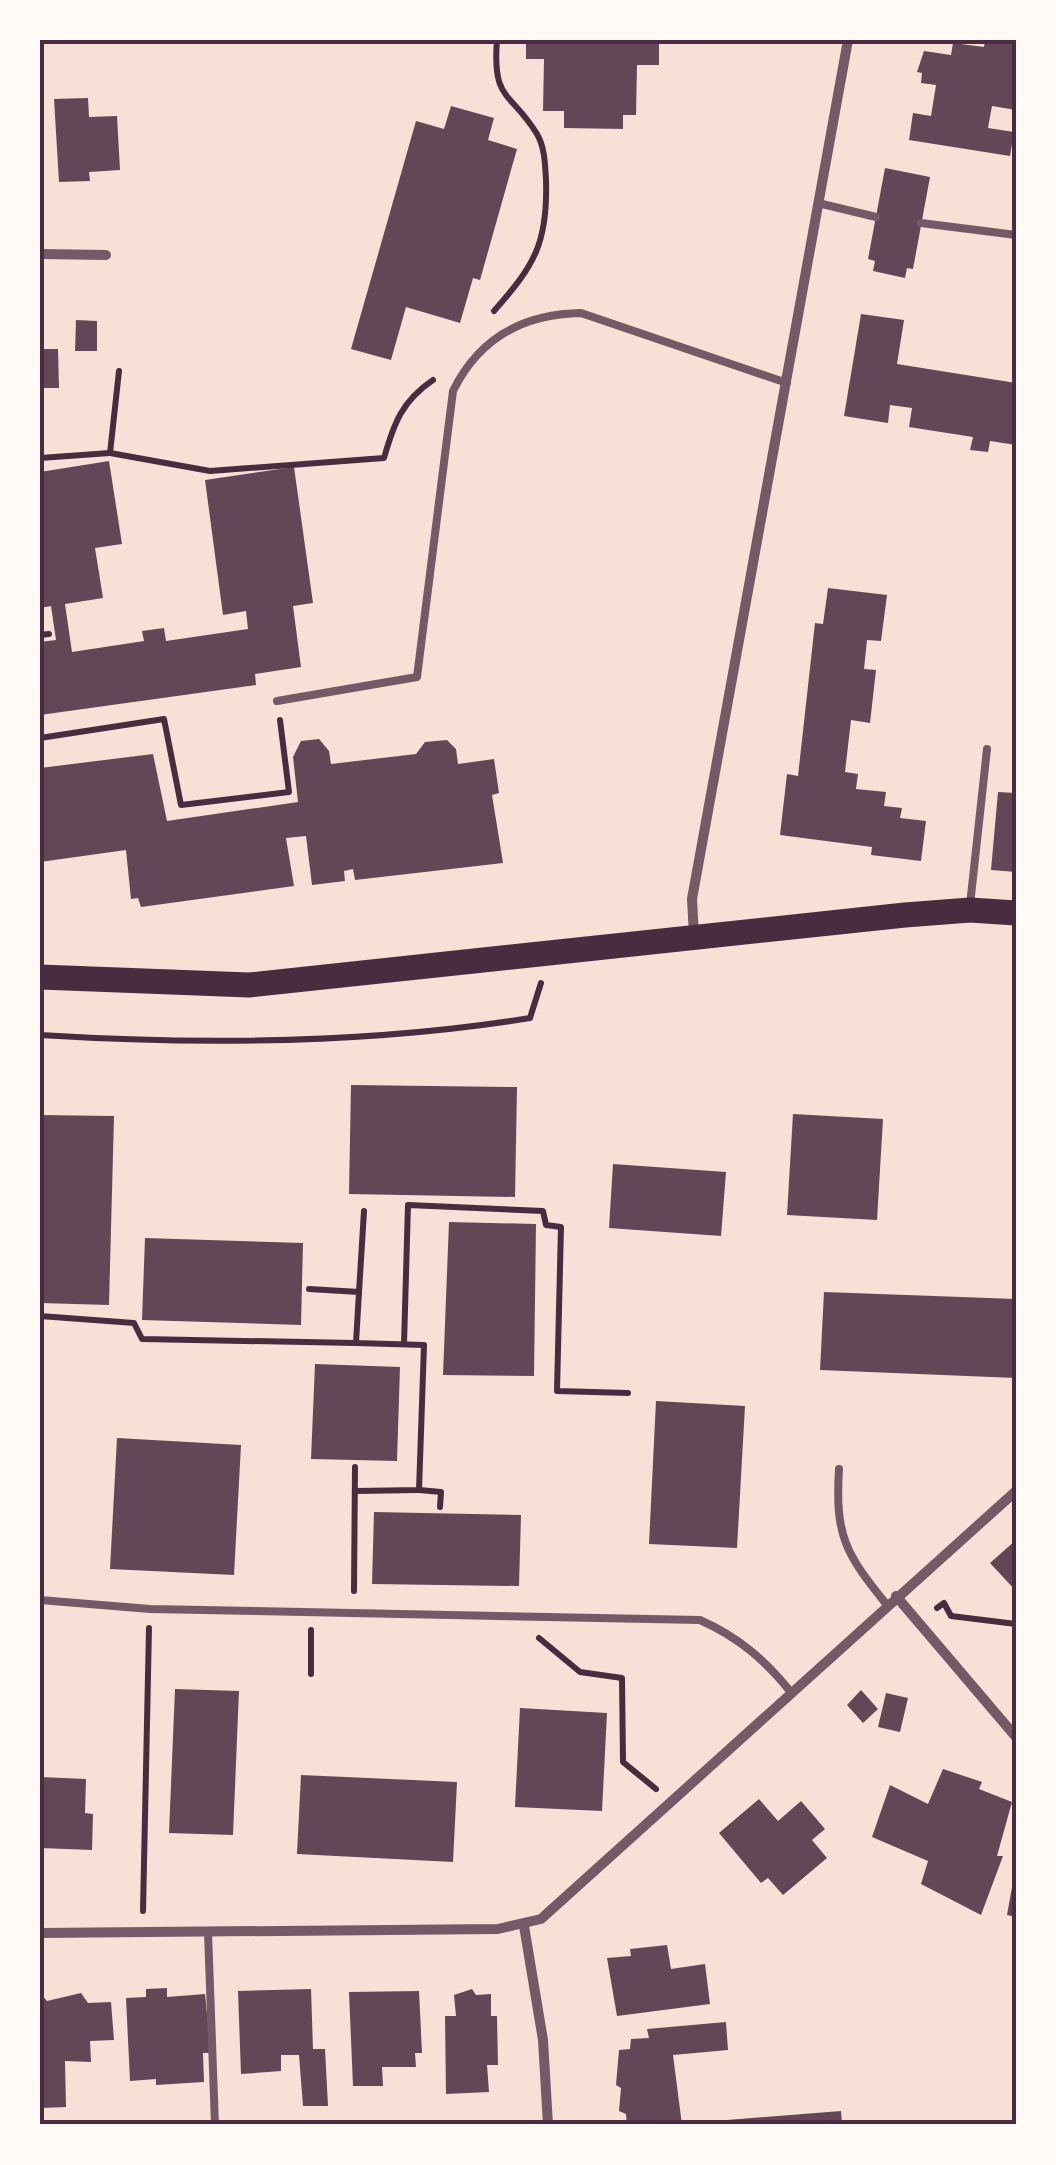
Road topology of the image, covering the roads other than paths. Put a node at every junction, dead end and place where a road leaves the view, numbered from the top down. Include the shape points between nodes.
1 (848, 40) edge
2 (818, 204) junction
3 (876, 217) dead end
4 (922, 223) dead end
5 (1016, 235) edge
6 (40, 254) edge
7 (106, 255) dead end
8 (787, 383) junction
9 (278, 702) road end
10 (986, 749) dead end
11 (970, 910) junction
12 (1016, 913) edge
13 (694, 938) junction
14 (40, 977) edge
15 (839, 1469) dead end
16 (1016, 1491) edge
17 (896, 1596) junction
18 (40, 1600) edge
19 (887, 1605) junction
20 (790, 1690) junction
21 (1016, 1737) edge
22 (524, 1926) junction
23 (208, 1932) junction
24 (40, 1933) edge
25 (215, 2125) edge
26 (548, 2125) edge

1 - 2 street
2 - 3 lane
2 - 8 street
4 - 5 lane
6 - 7 street
8 - 9 lane via 581,314 522,322 487,342 454,391 417,677
8 - 13 street via 692,899
10 - 11 lane
11 - 12 main road
11 - 13 main road
13 - 14 main road via 249,985
15 - 19 lane via 836,1520 856,1567
16 - 17 street
17 - 19 street
17 - 21 street
18 - 20 lane via 700,1620 730,1634
19 - 20 street
20 - 22 street via 555,1909
22 - 23 street
22 - 26 street via 543,2040
23 - 24 street
23 - 25 lane

